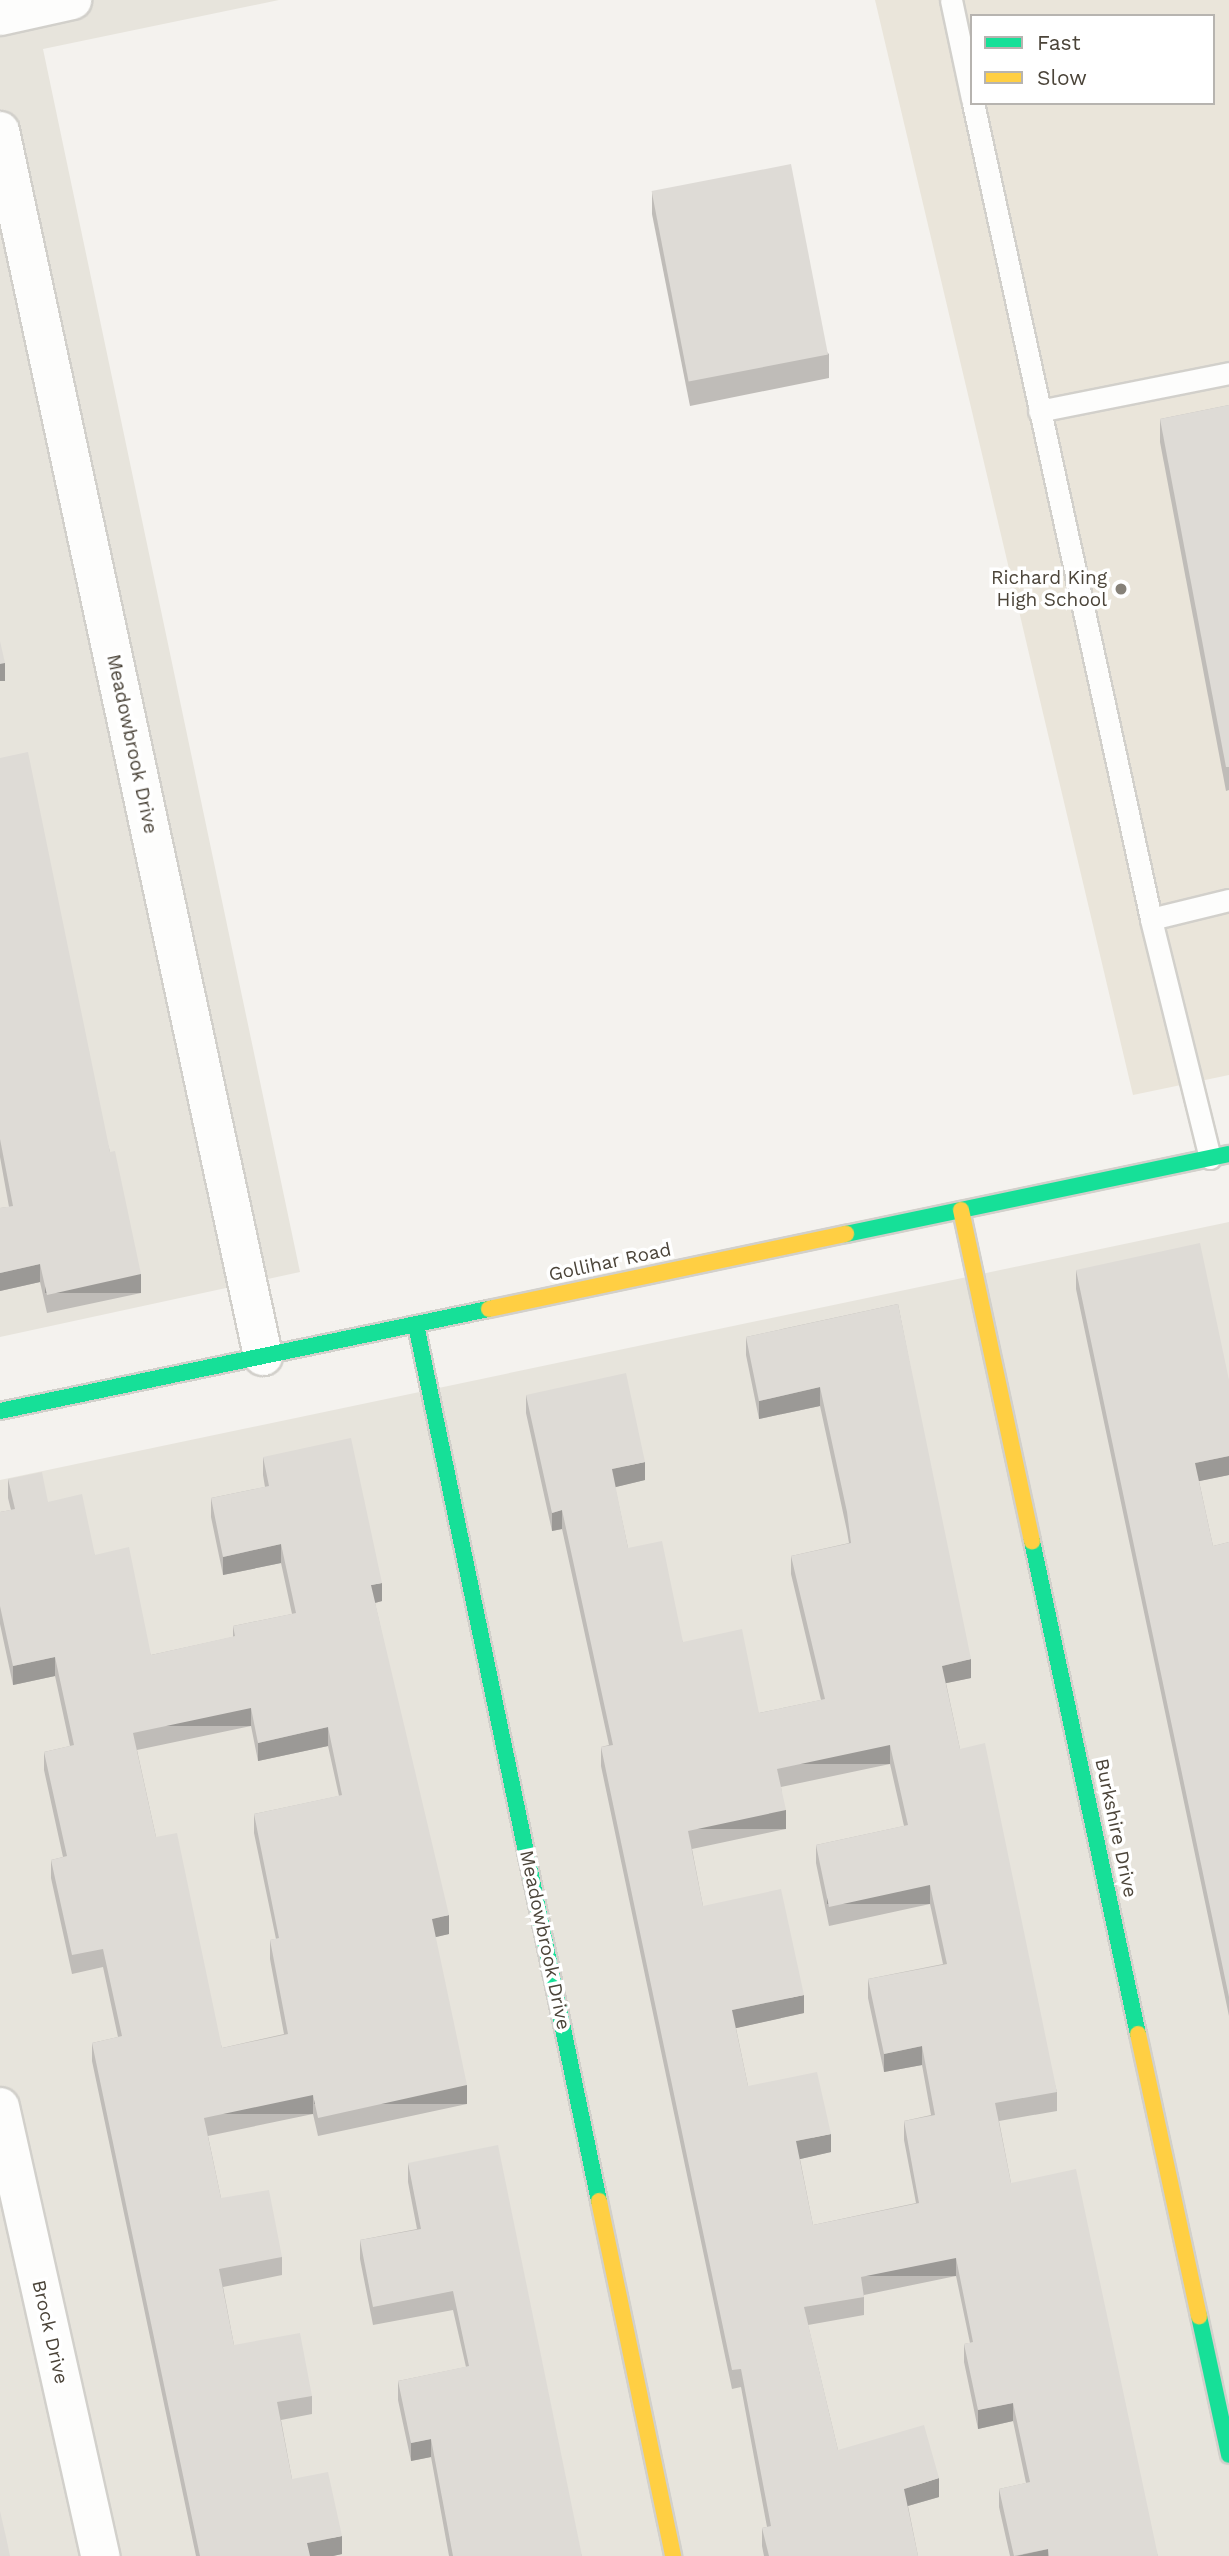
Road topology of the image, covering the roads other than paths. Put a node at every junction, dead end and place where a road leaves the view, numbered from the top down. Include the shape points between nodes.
1 (72, 0) edge
2 (951, 0) edge
3 (0, 16) edge
4 (970, 91) edge
5 (973, 105) edge
6 (0, 131) edge
7 (1229, 373) edge
8 (1039, 411) junction
9 (1229, 900) edge
10 (1151, 919) junction
11 (1219, 1156) edge
12 (961, 1210) junction
13 (416, 1325) junction
14 (264, 1356) junction
15 (0, 1411) edge
16 (0, 2107) edge
17 (1229, 2455) edge
18 (100, 2556) edge
19 (673, 2556) edge

1 - 3 street
2 - 4 lane
5 - 8 lane
6 - 14 street, Meadowbrook Drive
7 - 8 lane
8 - 10 lane
9 - 10 lane
10 - 11 lane
11 - 12 street, Gollihar Road
12 - 13 street, Gollihar Road
12 - 17 street, Burkshire Drive
13 - 14 street, Gollihar Road
13 - 19 street, Meadowbrook Drive
14 - 15 street, Gollihar Road
16 - 18 street, Brock Drive

